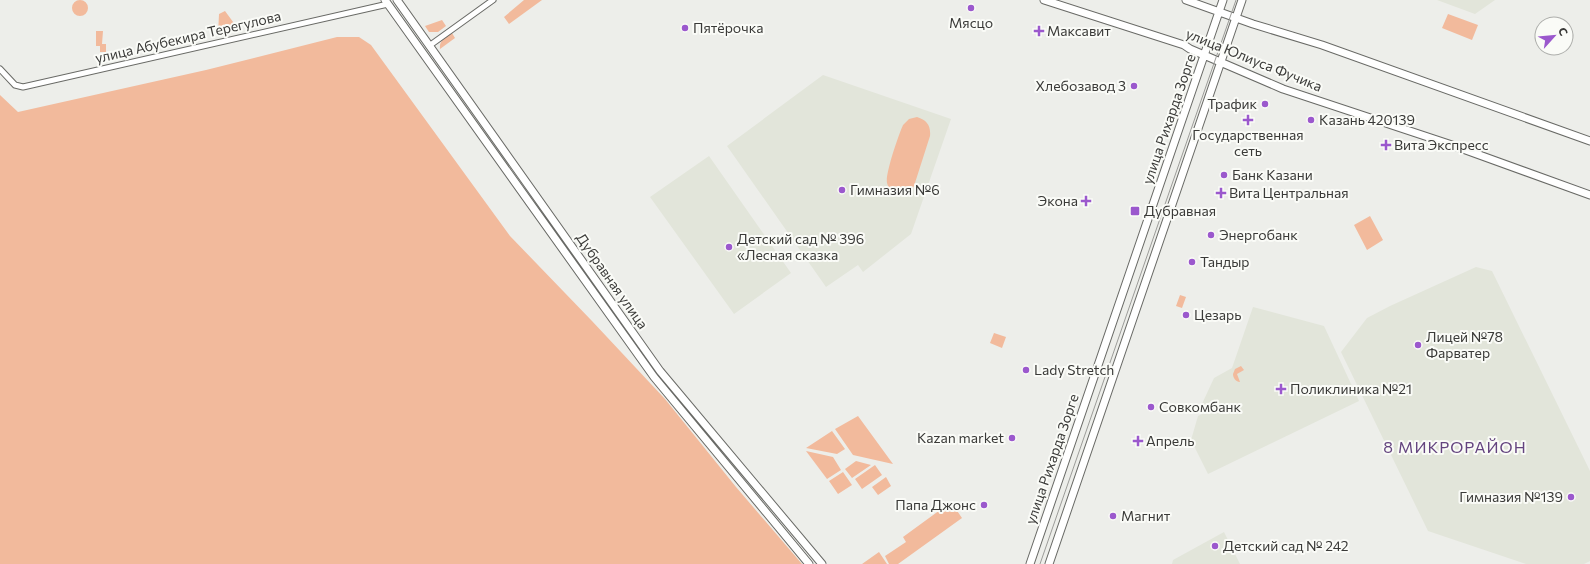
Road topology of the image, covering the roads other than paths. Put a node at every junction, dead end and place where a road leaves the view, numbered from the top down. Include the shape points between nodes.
1 (397, 0) edge
2 (493, 0) edge
3 (1044, 0) edge
4 (1186, 0) edge
5 (1223, 0) edge
6 (1242, 0) edge
7 (386, 2) edge
8 (1219, 12) junction
9 (1236, 18) junction
10 (429, 46) junction
11 (422, 51) junction
12 (1205, 55) junction
13 (1221, 62) junction
14 (0, 69) edge
15 (1590, 141) edge
16 (1590, 194) edge
17 (809, 564) edge
18 (822, 564) edge
19 (1030, 564) edge
20 (1049, 564) edge

1 - 10 street, Дубравная улица
2 - 10 street
3 - 12 street, улица Юлиуса Фучика via 1184,45
4 - 8 street
5 - 8 street, улица Рихарда Зорге
6 - 9 street
7 - 11 street, Дубравная улица
7 - 14 street, улица Абубекира Терегулова via 23,87 15,85
8 - 9 street
8 - 12 street, улица Рихарда Зорге
9 - 13 street
9 - 15 street via 1322,45
10 - 11 street
10 - 18 street, Дубравная улица via 660,371
11 - 17 street, Дубравная улица via 654,377
12 - 13 street, улица Юлиуса Фучика
12 - 19 street, улица Рихарда Зорге
13 - 16 street, улица Юлиуса Фучика via 1283,89
13 - 20 street

